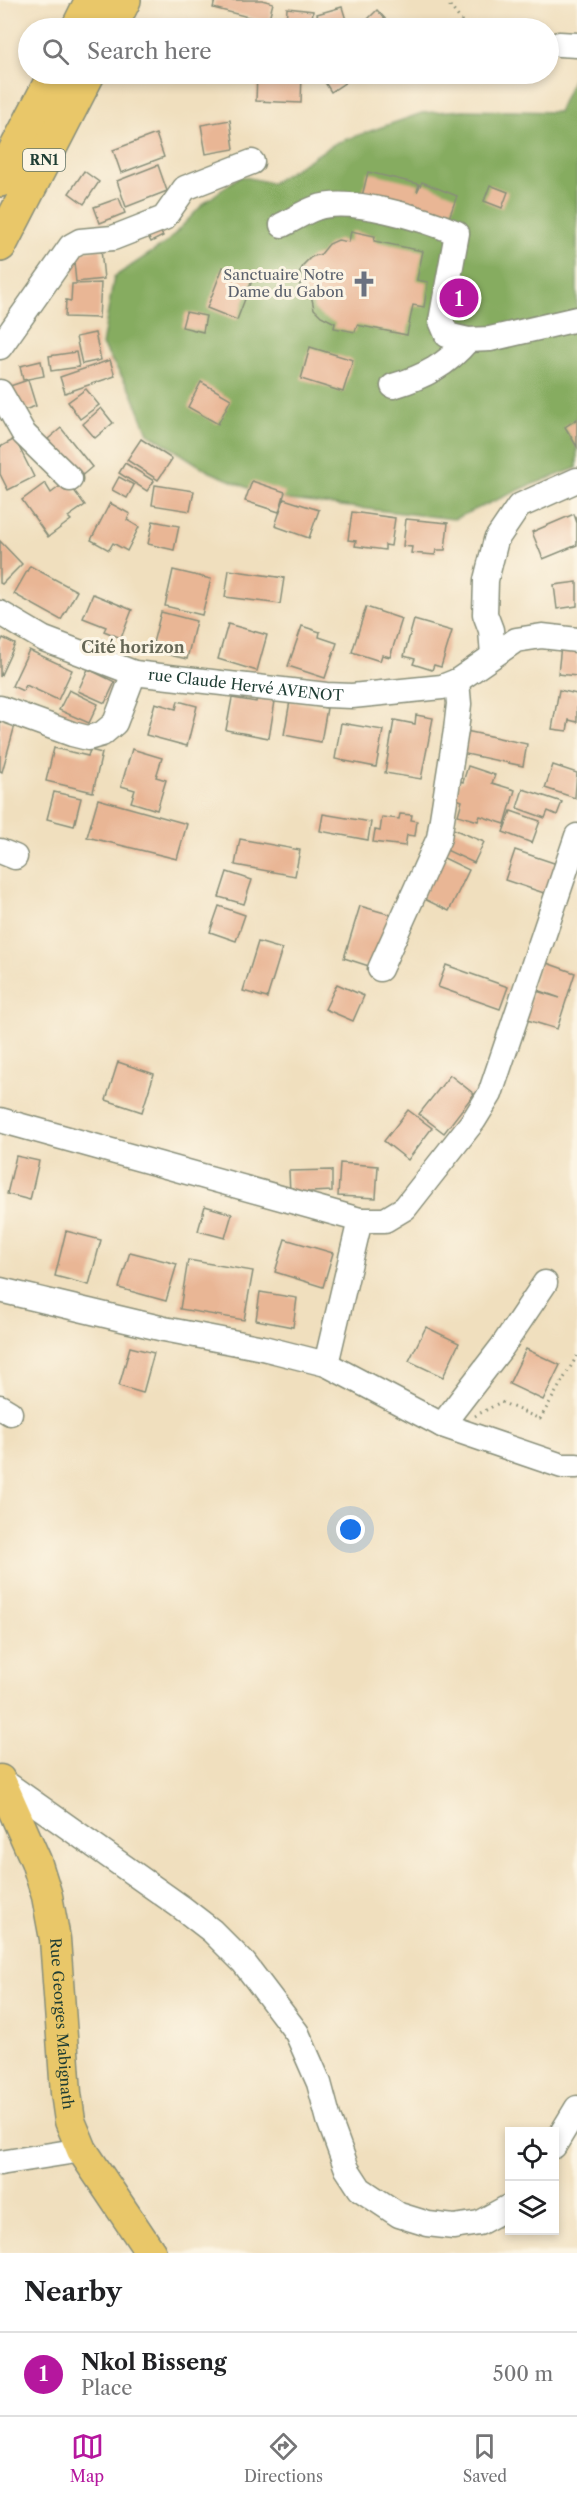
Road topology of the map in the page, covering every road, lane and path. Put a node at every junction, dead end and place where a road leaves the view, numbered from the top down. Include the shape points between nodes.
1 (92, 0) edge
2 (124, 0) edge
3 (451, 0) edge
4 (83, 18) edge
5 (115, 18) edge
6 (459, 18) edge
7 (50, 84) edge
8 (83, 84) edge
9 (252, 162) dead end
10 (0, 180) edge
11 (282, 225) dead end
12 (0, 245) edge
13 (577, 319) edge
14 (468, 340) junction
15 (0, 347) edge
16 (393, 386) dead end
17 (0, 392) edge
18 (70, 479) dead end
19 (577, 480) edge
20 (0, 613) edge
21 (577, 640) edge
22 (493, 655) junction
23 (134, 673) junction
24 (457, 681) junction
25 (0, 708) edge
26 (577, 836) edge
27 (380, 969) dead end
28 (0, 1120) edge
29 (360, 1220) junction
30 (545, 1283) dead end
31 (0, 1290) edge
32 (577, 1356) edge
33 (326, 1364) junction
34 (442, 1425) junction
35 (577, 1466) edge
36 (0, 1780) edge
37 (577, 2108) edge
38 (559, 2139) edge
39 (82, 2150) junction
40 (0, 2163) edge
41 (505, 2209) edge
42 (151, 2253) edge

1 - 4 highway
2 - 5 highway
3 - 6 path via 450,6
7 - 10 highway, RN1
8 - 12 highway, RN1
9 - 15 street via 184,188 164,218 112,238 80,241 71,246
11 - 14 street via 317,207 355,205 431,222 457,233 441,321 447,335
13 - 14 street
14 - 16 street via 455,356 433,372
17 - 18 street via 24,434
19 - 22 street via 519,506 496,540 486,580 485,614
20 - 23 street, rue Claude Hervé AVENOT via 44,639
21 - 22 street, rue Claude Hervé AVENOT via 542,636 516,640
22 - 24 street, rue Claude Hervé AVENOT
23 - 24 street, rue Claude Hervé AVENOT via 352,696 442,687
23 - 25 street via 115,723 102,734 88,738
24 - 27 street via 459,704 439,838
26 - 29 street via 483,1107 405,1208 385,1220
28 - 29 street
29 - 33 street
30 - 34 street
31 - 33 street
32 - 34 path via 540,1419 501,1402 474,1417
33 - 34 street
34 - 35 street via 562,1466
36 - 39 main road, Rue Georges Mabignath via 47,1896 55,1939 66,2093 70,2121
36 - 41 street via 181,1907 244,1963 297,2033 319,2083 347,2169 360,2189 399,2215 428,2224 454,2227 479,2223
37 - 38 street
39 - 40 street
39 - 42 main road, Rue Georges Mabignath

